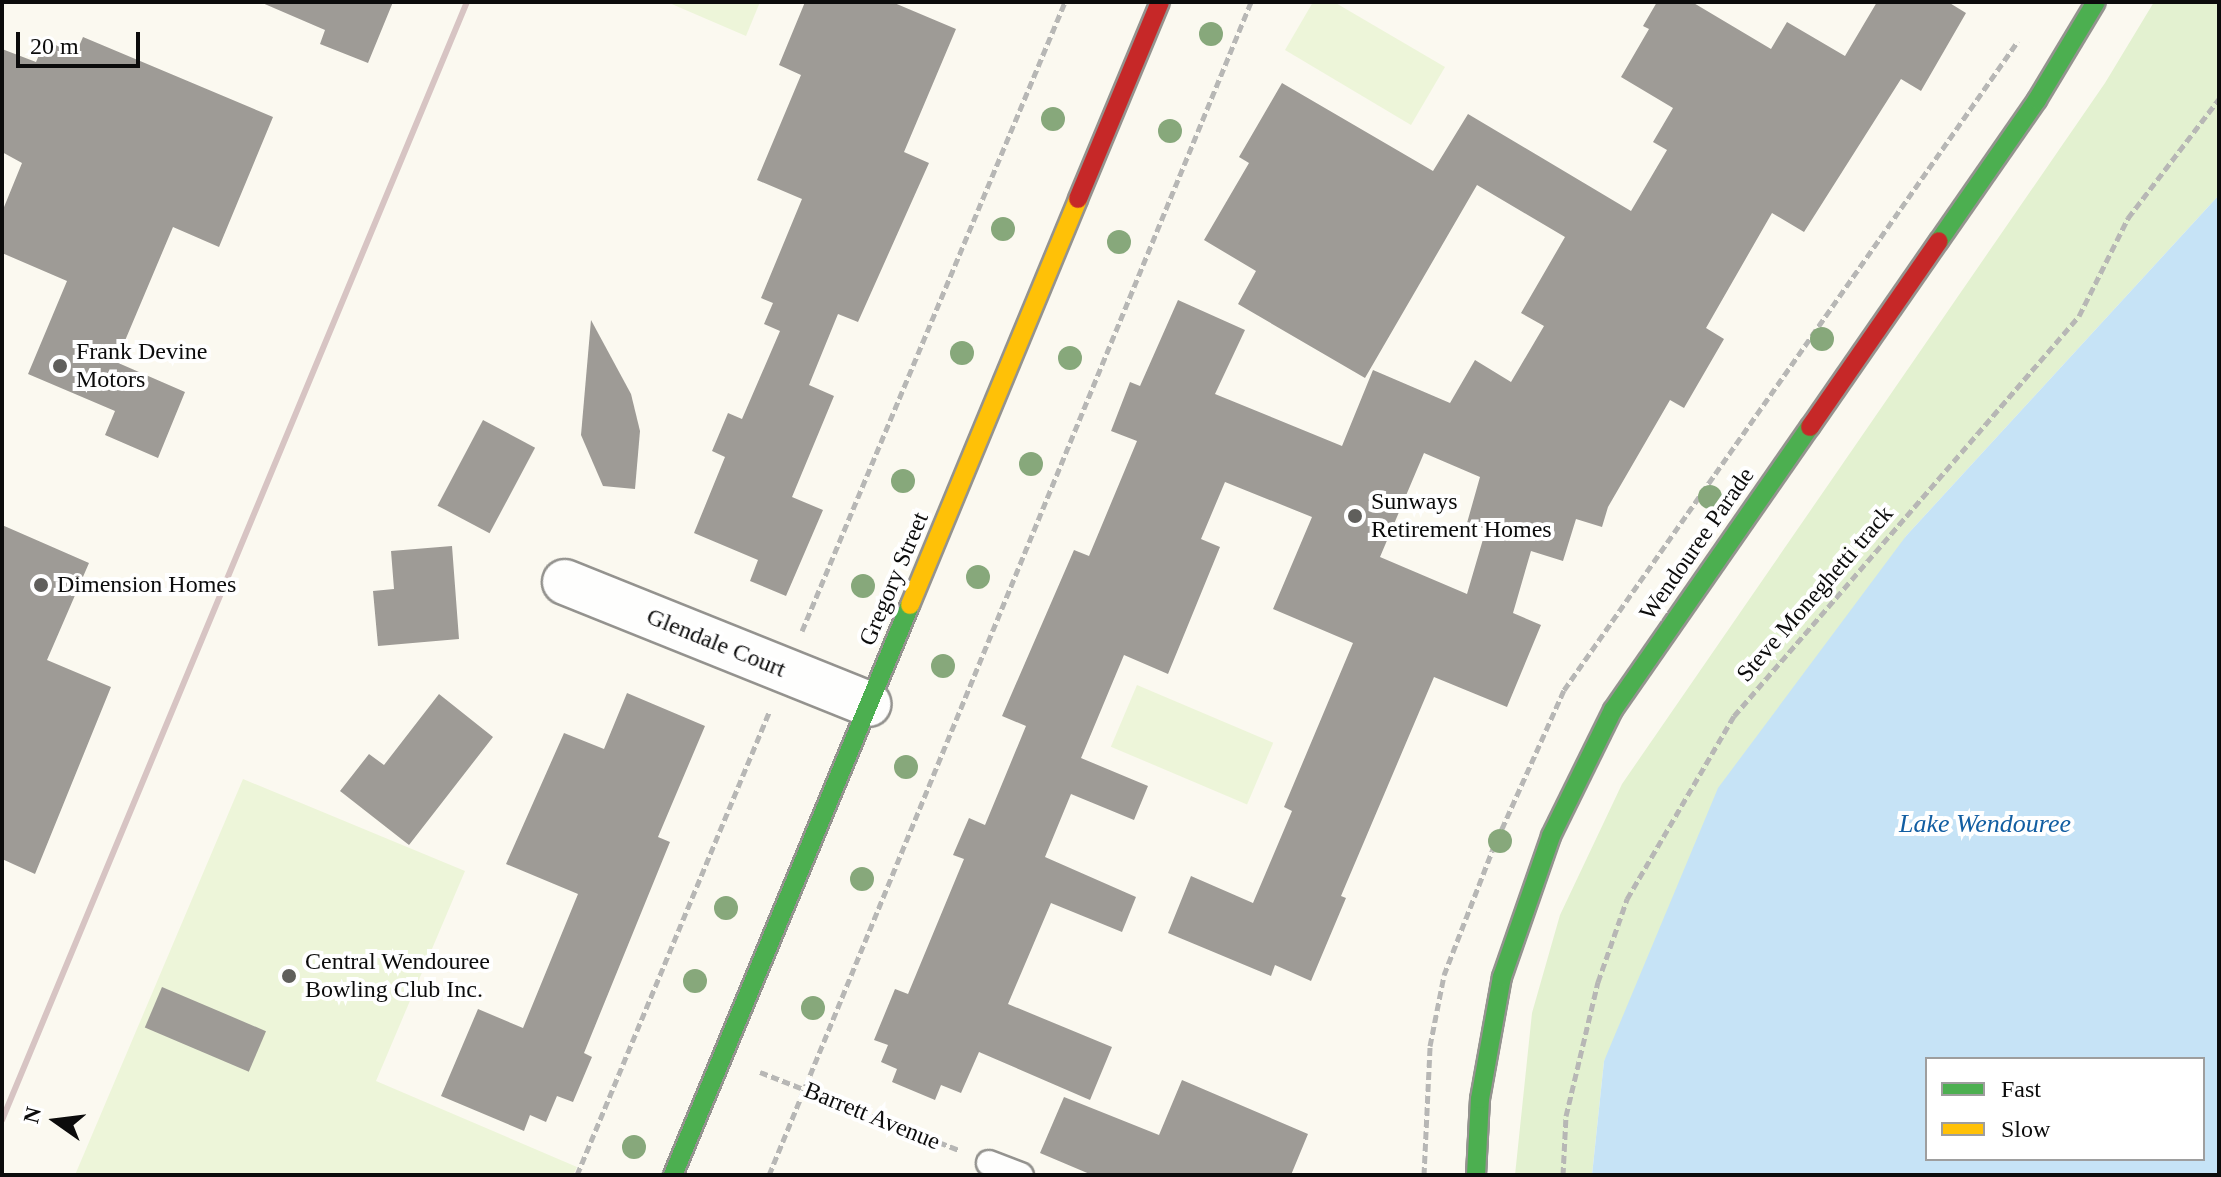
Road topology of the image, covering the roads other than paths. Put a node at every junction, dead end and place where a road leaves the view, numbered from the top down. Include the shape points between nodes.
1 (1160, 2) edge
2 (2096, 2) edge
3 (565, 582) dead end
4 (868, 704) junction
5 (989, 1163) road end
6 (673, 1175) edge
7 (1021, 1175) edge
8 (1476, 1175) edge

1 - 4 street, Gregory Street
2 - 8 street, Wendouree Parade via 2037,100 1613,710 1551,836 1502,977 1486,1047
3 - 4 street, Glendale Court
4 - 6 street, Gregory Street
5 - 7 lane

